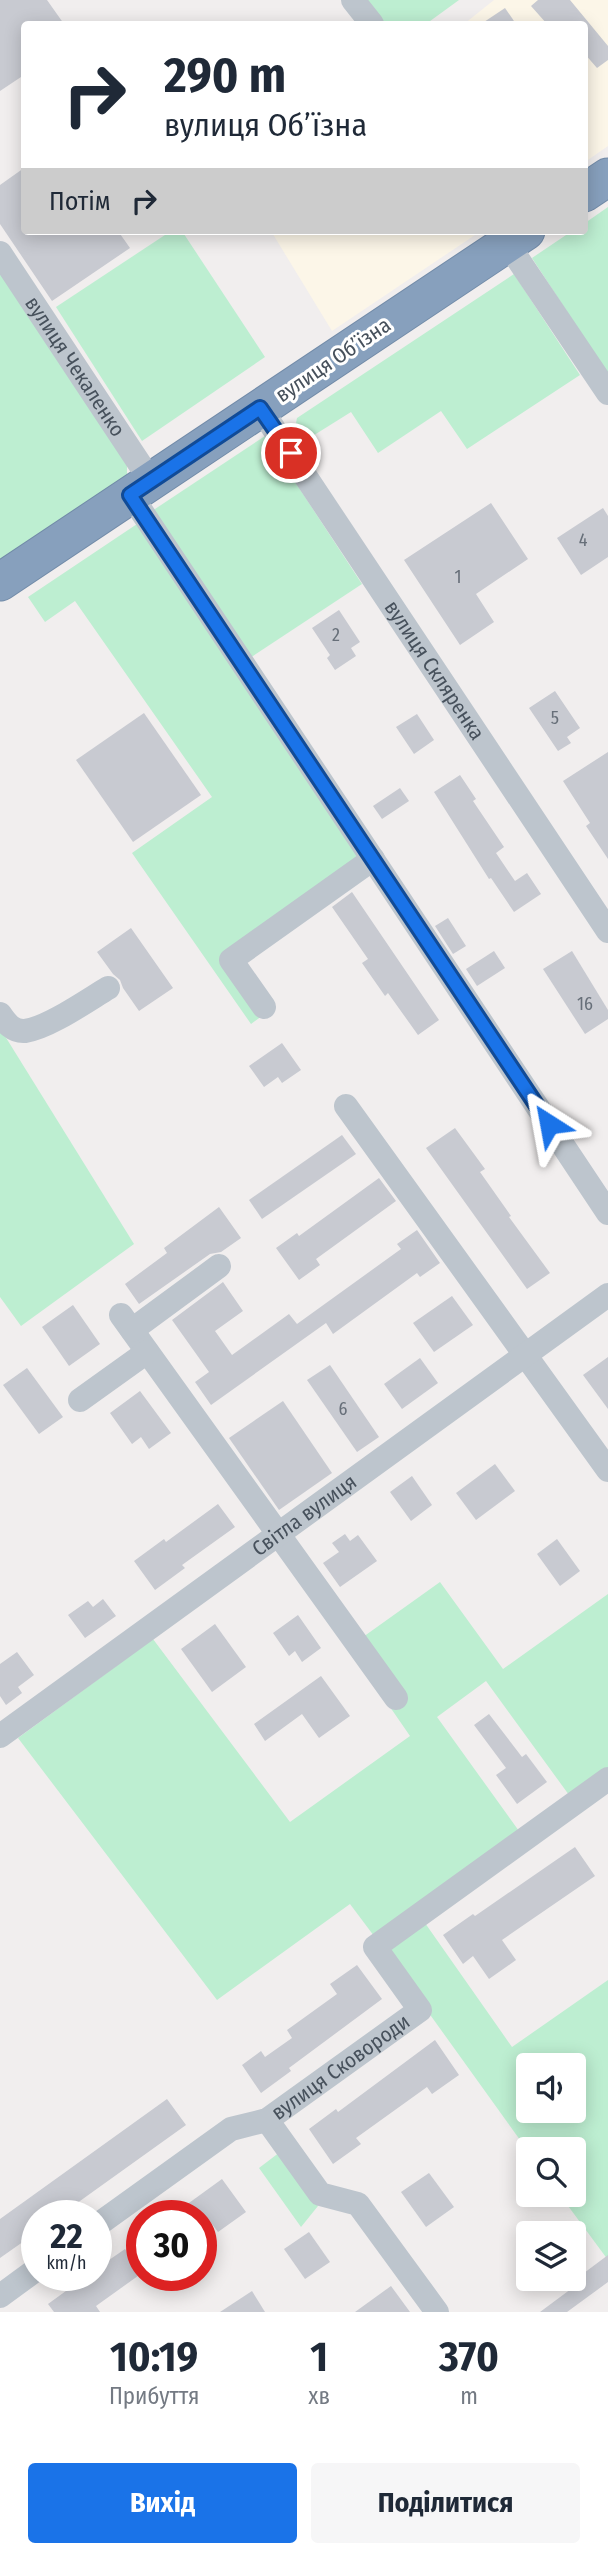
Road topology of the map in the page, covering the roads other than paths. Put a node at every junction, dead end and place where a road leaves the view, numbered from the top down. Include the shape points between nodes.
1 (353, 0) edge
2 (370, 21) edge
3 (608, 177) edge
4 (588, 190) edge
5 (516, 237) edge
6 (0, 253) edge
7 (608, 393) edge
8 (260, 408) junction
9 (141, 488) junction
10 (0, 582) edge
11 (373, 859) junction
12 (608, 931) edge
13 (108, 988) dead end
14 (264, 1007) dead end
15 (0, 1014) edge
16 (346, 1106) dead end
17 (608, 1213) edge
18 (219, 1266) dead end
19 (608, 1295) edge
20 (147, 1352) junction
21 (526, 1356) junction
22 (80, 1400) dead end
23 (608, 1470) edge
24 (278, 1534) junction
25 (396, 1698) dead end
26 (0, 1736) edge
27 (608, 1779) edge
28 (267, 2120) junction
29 (112, 2215) edge
30 (21, 2281) edge
31 (0, 2296) edge
32 (436, 2312) edge

1 - 2 street
3 - 4 highway
5 - 7 street
5 - 8 highway, вулиця Об’їзна
6 - 9 street, вулиця Чекаленко
8 - 9 highway, вулиця Об’їзна
8 - 12 street, вулиця Скляренка
9 - 10 highway, вулиця Об’їзна
9 - 11 street, вулиця Чекаленко
11 - 14 street via 231,960
11 - 17 street, вулиця Чекаленко
13 - 15 street via 44,1025 23,1031 8,1026
16 - 21 street
18 - 20 street via 126,1322
19 - 21 street, Світла вулиця
20 - 22 street
20 - 24 street
21 - 23 street
21 - 24 street, Світла вулиця
24 - 25 street
24 - 26 street, Світла вулиця
27 - 28 street, вулиця Сковороди via 375,1947 420,2010
28 - 29 street, вулиця Сковороди via 231,2129
28 - 32 street via 320,2194 358,2204
30 - 31 street

